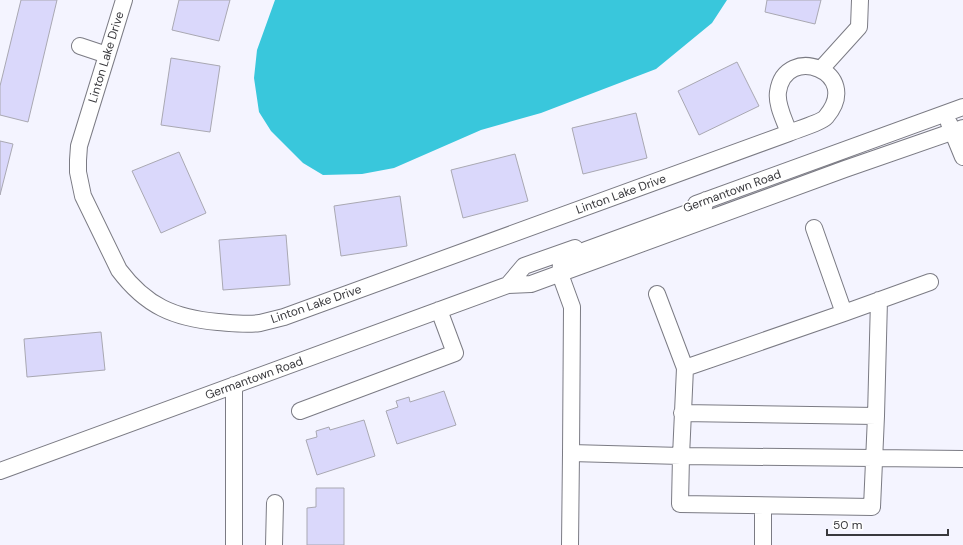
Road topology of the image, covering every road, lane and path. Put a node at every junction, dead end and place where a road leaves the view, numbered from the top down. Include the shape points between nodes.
1 (124, 0) edge
2 (860, 0) edge
3 (80, 46) dead end
4 (107, 55) junction
5 (821, 69) junction
6 (963, 107) edge
7 (963, 113) edge
8 (958, 130) edge
9 (789, 133) junction
10 (963, 157) edge
11 (706, 200) junction
12 (814, 228) dead end
13 (560, 274) junction
14 (930, 282) dead end
15 (508, 285) junction
16 (657, 294) dead end
17 (879, 300) junction
18 (439, 310) junction
19 (844, 313) junction
20 (684, 368) junction
21 (234, 385) junction
22 (300, 411) dead end
23 (682, 413) junction
24 (876, 416) junction
25 (571, 453) junction
26 (680, 456) junction
27 (874, 458) junction
28 (963, 459) edge
29 (0, 471) edge
30 (275, 503) dead end
31 (762, 506) junction
32 (234, 545) edge
33 (274, 545) edge
34 (570, 545) edge
35 (763, 545) edge

1 - 4 street, Linton Lake Drive
2 - 5 street via 859,27
3 - 4 street
4 - 9 street, Linton Lake Drive via 79,146 78,172 83,196 119,270 135,289 166,311 203,320 247,324 284,317
5 - 9 street, Linton Lake Drive via 830,77 836,99 825,118
5 - 9 street via 810,66 798,67 788,72 781,82 777,93
6 - 11 street, Germantown Road
7 - 8 street via 952,118 949,123
8 - 10 street
8 - 13 street, Germantown Road via 844,169
11 - 13 street via 704,207 697,210 568,258 561,264
11 - 15 street, Germantown Road via 524,266
12 - 19 street
13 - 15 street, Germantown Road via 531,284
13 - 25 street via 572,308
14 - 17 street
15 - 18 street, Germantown Road
16 - 20 street
17 - 19 street
17 - 24 street
18 - 21 street, Germantown Road
18 - 22 street via 456,353
19 - 20 street
20 - 23 street
21 - 29 street, Germantown Road
21 - 32 street
23 - 24 street
23 - 26 street
24 - 27 street
25 - 26 street
25 - 34 street
26 - 27 street
26 - 31 street via 680,504
27 - 28 street
27 - 31 street via 872,507
30 - 33 street
31 - 35 street

